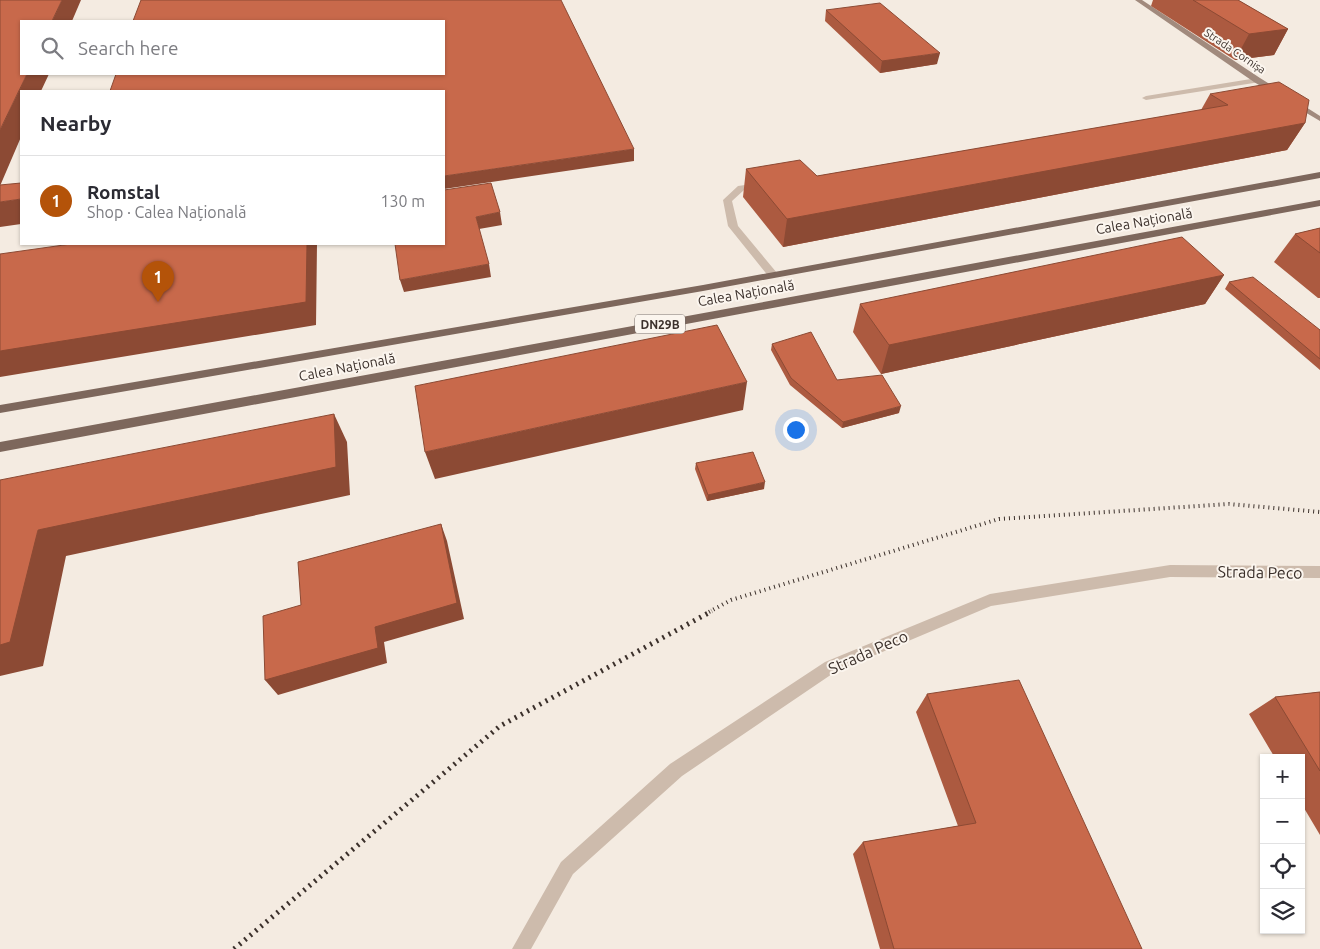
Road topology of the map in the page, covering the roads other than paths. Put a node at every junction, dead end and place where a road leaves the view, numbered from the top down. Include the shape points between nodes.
1 (1138, 0) edge
2 (1257, 80) junction
3 (1283, 97) junction
4 (1146, 98) dead end
5 (1267, 100) edge
6 (1320, 119) edge
7 (1320, 175) edge
8 (770, 184) edge
9 (1320, 203) edge
10 (774, 275) junction
11 (0, 409) edge
12 (0, 447) edge
13 (1320, 572) edge
14 (521, 949) edge

1 - 2 street, Strada Cornișa
2 - 3 street, Strada Cornișa
2 - 4 street
3 - 5 street
3 - 6 street, Strada Cornișa
7 - 10 main road, Calea Națională / DN29B
8 - 10 street via 741,188 727,200 733,226
9 - 12 main road, Calea Națională / DN29B
10 - 11 main road, Calea Națională / DN29B
13 - 14 street, Strada Peco via 1170,570 990,600 830,667 676,770 567,868

